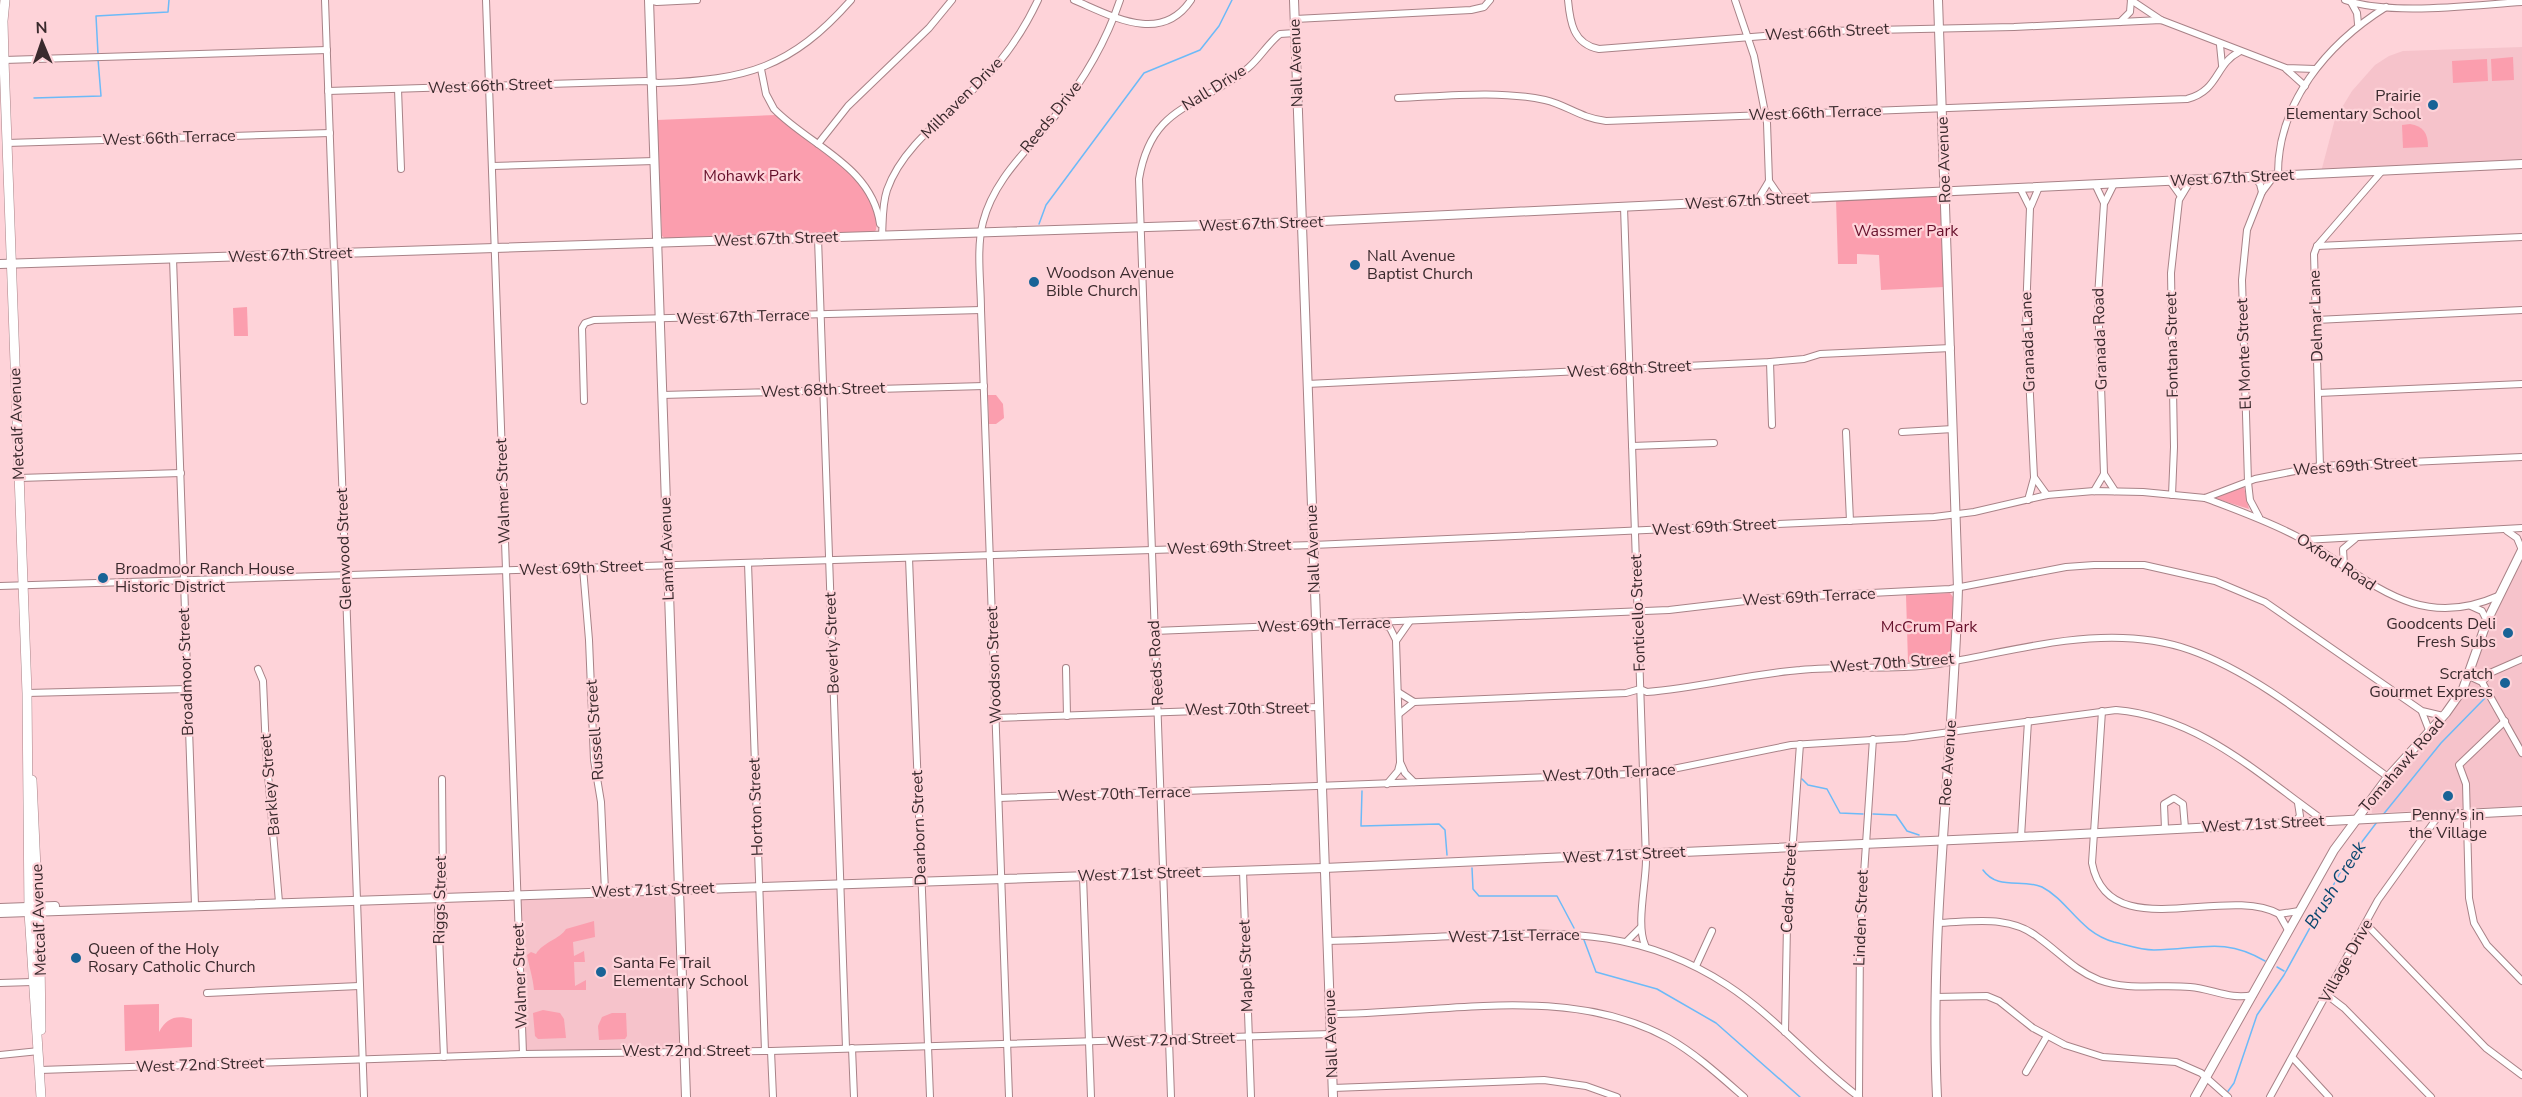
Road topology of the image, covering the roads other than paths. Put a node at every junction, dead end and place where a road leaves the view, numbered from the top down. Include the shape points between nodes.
1 (5, 0) edge
2 (325, 0) edge
3 (486, 0) edge
4 (649, 0) edge
5 (696, 0) edge
6 (852, 0) edge
7 (952, 0) edge
8 (1038, 0) edge
9 (1074, 0) edge
10 (1120, 0) edge
11 (1191, 0) edge
12 (1294, 0) edge
13 (1490, 0) edge
14 (1568, 0) edge
15 (1735, 0) edge
16 (1938, 0) edge
17 (2131, 0) edge
18 (2348, 1) edge
19 (2522, 2) edge
20 (2386, 6) junction
21 (0, 9) edge
22 (1114, 16) junction
23 (1295, 19) junction
24 (2161, 20) junction
25 (3, 21) junction
26 (2120, 22) junction
27 (2358, 24) junction
28 (1939, 27) junction
29 (1295, 33) junction
30 (1748, 36) junction
31 (2220, 45) junction
32 (327, 50) junction
33 (2239, 52) junction
34 (4, 60) junction
35 (2286, 68) junction
36 (760, 69) junction
37 (2222, 69) junction
38 (2315, 69) junction
39 (652, 82) junction
40 (489, 86) junction
41 (2305, 87) junction
42 (398, 88) junction
43 (328, 91) junction
44 (1398, 98) dead end
45 (1942, 108) junction
46 (1766, 114) junction
47 (330, 132) junction
48 (7, 143) junction
49 (818, 144) junction
50 (654, 161) junction
51 (2522, 164) edge
52 (492, 166) junction
53 (400, 169) dead end
54 (2382, 171) junction
55 (2359, 172) junction
56 (2276, 176) junction
57 (2253, 177) junction
58 (2191, 180) junction
59 (1769, 181) junction
60 (2170, 181) junction
61 (2096, 184) junction
62 (2114, 184) junction
63 (2368, 186) junction
64 (2039, 187) junction
65 (2020, 188) junction
66 (1945, 192) junction
67 (2262, 192) junction
68 (2180, 195) junction
69 (885, 197) junction
70 (873, 198) junction
71 (1782, 200) junction
72 (1757, 201) junction
73 (2104, 203) junction
74 (1624, 207) junction
75 (2030, 208) junction
76 (1302, 222) junction
77 (1140, 228) junction
78 (2329, 232) junction
79 (982, 233) junction
80 (882, 236) junction
81 (2522, 237) edge
82 (818, 238) junction
83 (656, 243) junction
84 (2318, 246) junction
85 (2335, 246) junction
86 (495, 248) junction
87 (333, 253) junction
88 (173, 258) junction
89 (0, 264) edge
90 (12, 264) junction
91 (981, 309) junction
92 (2522, 310) edge
93 (820, 315) junction
94 (659, 319) junction
95 (2316, 320) junction
96 (1951, 348) junction
97 (1770, 362) junction
98 (1629, 369) junction
99 (1307, 384) junction
100 (2522, 384) edge
101 (984, 386) junction
102 (822, 390) junction
103 (2318, 393) junction
104 (662, 395) junction
105 (584, 401) dead end
106 (1772, 425) dead end
107 (1953, 429) junction
108 (1846, 432) dead end
109 (1902, 432) dead end
110 (1714, 443) dead end
111 (1632, 446) junction
112 (2522, 457) edge
113 (2320, 466) junction
114 (181, 473) junction
115 (2104, 474) junction
116 (2034, 477) junction
117 (19, 478) junction
118 (2248, 482) junction
119 (2094, 491) junction
120 (2115, 491) junction
121 (2047, 495) junction
122 (2172, 495) junction
123 (2205, 498) junction
124 (2028, 500) junction
125 (1956, 515) junction
126 (2259, 517) junction
127 (1850, 521) junction
128 (2522, 528) edge
129 (1635, 530) junction
130 (2506, 531) junction
131 (2356, 538) junction
132 (2304, 540) junction
133 (1312, 545) junction
134 (1151, 550) junction
135 (2522, 550) edge
136 (990, 555) junction
137 (909, 558) junction
138 (829, 561) junction
139 (748, 563) junction
140 (668, 565) junction
141 (2344, 566) junction
142 (583, 568) junction
143 (506, 570) junction
144 (346, 575) junction
145 (183, 581) junction
146 (0, 586) edge
147 (23, 586) junction
148 (1958, 588) junction
149 (2498, 596) junction
150 (2471, 606) junction
151 (1638, 611) junction
152 (1410, 621) junction
153 (2487, 621) junction
154 (1378, 622) junction
155 (1315, 626) junction
156 (1154, 631) junction
157 (1396, 641) junction
158 (2522, 659) edge
159 (1956, 660) junction
160 (1066, 668) dead end
161 (258, 669) dead end
162 (2469, 676) junction
163 (2482, 682) junction
164 (187, 689) junction
165 (1640, 689) junction
166 (1398, 692) junction
167 (27, 693) junction
168 (1414, 702) junction
169 (1318, 707) junction
170 (2102, 711) junction
171 (2422, 711) junction
172 (1158, 712) junction
173 (1399, 714) junction
174 (1067, 716) junction
175 (2443, 716) junction
176 (996, 718) junction
177 (2028, 721) junction
178 (2505, 721) junction
179 (2429, 730) junction
180 (1951, 732) junction
181 (1873, 739) junction
182 (1800, 744) junction
183 (2522, 753) edge
184 (1400, 762) junction
185 (1642, 770) junction
186 (2388, 777) junction
187 (442, 779) dead end
188 (1414, 783) junction
189 (1387, 784) junction
190 (1321, 787) junction
191 (1160, 792) junction
192 (999, 798) junction
193 (2298, 802) junction
194 (2522, 811) edge
195 (2467, 814) junction
196 (2439, 815) junction
197 (2423, 816) junction
198 (2355, 819) junction
199 (2323, 820) junction
200 (2294, 822) junction
201 (2185, 828) junction
202 (2165, 829) junction
203 (2428, 829) junction
204 (2093, 833) junction
205 (2021, 837) junction
206 (1942, 841) junction
207 (1865, 844) junction
208 (1791, 847) junction
209 (1646, 854) junction
210 (1324, 868) junction
211 (1243, 871) junction
212 (1162, 873) junction
213 (1083, 876) junction
214 (1001, 879) junction
215 (921, 881) junction
216 (840, 884) junction
217 (759, 886) junction
218 (679, 889) junction
219 (605, 891) junction
220 (517, 894) junction
221 (440, 897) junction
222 (357, 899) junction
223 (279, 902) junction
224 (195, 905) junction
225 (0, 908) edge
226 (34, 909) junction
227 (2299, 911) junction
228 (0, 913) edge
229 (2279, 914) junction
230 (1937, 923) junction
231 (2366, 924) junction
232 (1640, 928) junction
233 (1712, 930) dead end
234 (2288, 930) junction
235 (1327, 941) junction
236 (1627, 941) junction
237 (1644, 945) junction
238 (1696, 966) junction
239 (2522, 981) edge
240 (0, 982) edge
241 (32, 982) junction
242 (359, 986) junction
243 (207, 993) dead end
244 (2253, 995) junction
245 (2327, 995) junction
246 (1935, 997) junction
247 (2231, 997) junction
248 (1330, 1014) junction
249 (2242, 1014) junction
250 (1785, 1032) junction
251 (1331, 1034) junction
252 (2047, 1036) junction
253 (1249, 1037) junction
254 (1169, 1040) junction
255 (1088, 1042) junction
256 (1008, 1044) junction
257 (927, 1047) junction
258 (849, 1048) junction
259 (39, 1051) junction
260 (768, 1051) junction
261 (523, 1053) junction
262 (685, 1053) junction
263 (0, 1055) edge
264 (444, 1057) junction
265 (2293, 1058) junction
266 (362, 1060) junction
267 (40, 1070) junction
268 (2026, 1072) dead end
269 (2522, 1075) edge
270 (2207, 1078) junction
271 (1333, 1093) edge
272 (41, 1097) edge
273 (364, 1097) edge
274 (686, 1097) edge
275 (773, 1097) edge
276 (854, 1097) edge
277 (930, 1097) edge
278 (1009, 1097) edge
279 (1091, 1097) edge
280 (1171, 1097) edge
281 (1251, 1097) edge
282 (1617, 1097) edge
283 (1744, 1097) edge
284 (1859, 1097) edge
285 (1937, 1097) edge
286 (2195, 1097) edge
287 (2228, 1097) edge
288 (2270, 1097) edge
289 (2329, 1097) edge
290 (2431, 1097) edge

1 - 25 main road, Metcalf Avenue
2 - 32 street, Glenwood Street
3 - 40 street, Walmer Street
4 - 5 street
4 - 39 street, Lamar Avenue
6 - 36 street, West 66th Street via 818,35
7 - 49 street via 929,28 848,106
8 - 69 street, Milhaven Drive via 1025,27 996,67 915,146
9 - 22 street
10 - 22 street, Reeds Drive
11 - 22 street via 1177,15 1161,23 1137,24
12 - 23 street, Nall Avenue
13 - 23 street via 1484,7 1471,10
14 - 30 street, West 66th Street via 1575,34 1594,48
15 - 30 street
16 - 28 street, Roe Avenue
17 - 24 street
17 - 26 street via 2130,12
18 - 20 street
18 - 27 street via 2357,14
19 - 20 street
20 - 27 street
21 - 25 main road, Metcalf Avenue
22 - 79 street, Reeds Drive via 1082,79 999,185 985,213
23 - 29 street, Nall Avenue
24 - 26 street, West 66th Street
24 - 31 street, West 66th Street
25 - 34 main road, Metcalf Avenue
26 - 28 street, West 66th Street
27 - 38 street
28 - 30 street, West 66th Street
28 - 45 street, Roe Avenue
29 - 76 street, Nall Avenue
29 - 77 street, Nall Drive via 1280,34 1248,68 1182,107 1161,126 1141,166
30 - 46 street
31 - 33 street, West 66th Street
31 - 37 street
32 - 34 street
32 - 43 street, Glenwood Street
33 - 35 street, West 66th Street
33 - 37 street, West 66th Terrace
34 - 48 main road, Metcalf Avenue
35 - 38 street, West 66th Street
35 - 41 street
36 - 39 street, West 66th Street via 713,81
36 - 49 street via 774,109
37 - 45 street, West 66th Terrace via 2210,88 2187,99
38 - 41 street
39 - 40 street, West 66th Street
39 - 50 street, Lamar Avenue
40 - 42 street, West 66th Street
40 - 52 street, Walmer Street
41 - 56 street via 2279,142
42 - 43 street, West 66th Street
42 - 53 street
43 - 47 street, Glenwood Street
44 - 46 street, West 66th Terrace via 1497,96 1545,100 1584,117 1606,121
45 - 46 street, West 66th Terrace
45 - 66 street, Roe Avenue
46 - 59 street
47 - 48 street, West 66th Terrace
47 - 87 street, Glenwood Street
48 - 90 main road, Metcalf Avenue
49 - 70 street via 861,180
50 - 52 street
50 - 83 street, Lamar Avenue
51 - 54 street, West 67th Street
52 - 86 street, Walmer Street
54 - 55 street, West 67th Street
54 - 63 street, Delmar Lane
55 - 56 street, West 67th Street
55 - 63 street
56 - 57 street, West 67th Street
56 - 67 street, El Monte Street
57 - 58 street, West 67th Street
57 - 67 street
58 - 60 street, West 67th Street
58 - 68 street, Fontana Street
59 - 71 street
59 - 72 street
60 - 62 street, West 67th Street
60 - 68 street
61 - 62 street, West 67th Street
61 - 64 street, West 67th Street
61 - 73 street, Granada Road
62 - 73 street, Granada Road
63 - 78 street, Delmar Lane
64 - 65 street, West 67th Street
64 - 75 street, Granada Lane
65 - 66 street, West 67th Street
65 - 75 street, Granada Lane
66 - 71 street, West 67th Street
66 - 96 street, Roe Avenue
67 - 118 street, El Monte Street via 2247,230 2243,256
68 - 122 street, Fontana Street via 2170,273
69 - 70 street
69 - 80 street, Milhaven Drive
70 - 80 street
71 - 72 street, West 67th Street
72 - 74 street, West 67th Street
73 - 115 street, Granada Road via 2098,297
74 - 76 street, West 67th Street
74 - 98 street, Fonticello Street
75 - 116 street, Granada Lane via 2026,314
76 - 77 street, West 67th Street
76 - 99 street, Nall Avenue
77 - 79 street, West 67th Street
77 - 134 street, Reeds Road
78 - 84 street, Delmar Lane
78 - 85 street
79 - 80 street, West 67th Street
79 - 91 street, Woodson Street
80 - 82 street, West 67th Street
81 - 85 street
82 - 83 street, West 67th Street
82 - 93 street, Beverly Street
83 - 86 street, West 67th Street
83 - 94 street, Lamar Avenue
84 - 85 street
84 - 95 street, Delmar Lane via 2314,254
86 - 87 street, West 67th Street
86 - 143 street, Walmer Street
87 - 88 street, West 67th Street
87 - 144 street, Glenwood Street
88 - 90 street, West 67th Street
88 - 114 street, Broadmoor Street
89 - 90 street, West 67th Street
90 - 117 main road, Metcalf Avenue
91 - 93 street, West 67th Terrace
91 - 101 street, Woodson Street
92 - 95 street
93 - 94 street, West 67th Terrace
93 - 102 street, Beverly Street
94 - 104 street, Lamar Avenue
94 - 105 street, West 67th Terrace via 585,323 581,337
95 - 103 street, Delmar Lane
96 - 97 street, West 68th Street via 1820,354
96 - 107 street, Roe Avenue
97 - 98 street, West 68th Street
97 - 106 street
98 - 99 street, West 68th Street
98 - 111 street, Fonticello Street
99 - 133 street, Nall Avenue
100 - 103 street
101 - 102 street, West 68th Street
101 - 136 street, Woodson Street
102 - 104 street, West 68th Street
102 - 138 street, Beverly Street
103 - 113 street, Delmar Lane
104 - 140 street, Lamar Avenue
107 - 109 street
107 - 125 street, Roe Avenue
108 - 127 street
110 - 111 street
111 - 129 street, Fonticello Street
112 - 113 street, West 69th Street
113 - 118 street, West 69th Street
114 - 117 street
114 - 145 street, Broadmoor Street
115 - 119 street
115 - 120 street
116 - 121 street
116 - 124 street, Granada Lane
117 - 147 main road, Metcalf Avenue
118 - 123 street, West 69th Street
118 - 126 street, El Monte Street via 2250,500
119 - 120 street, West 69th Street
119 - 121 street, West 69th Street
120 - 122 street, West 69th Street
121 - 124 street, West 69th Street
122 - 123 street, West 69th Street
123 - 126 street, Oxford Road
124 - 125 street, West 69th Street
125 - 127 street, West 69th Street
125 - 148 street, Roe Avenue
126 - 132 street, Oxford Road
127 - 129 street, West 69th Street
128 - 130 street
129 - 133 street, West 69th Street
129 - 151 street, Fonticello Street
130 - 131 street
130 - 135 street via 2517,538
131 - 132 street
131 - 141 street via 2343,549
132 - 141 street, Oxford Road
133 - 134 street, West 69th Street
133 - 155 street, Nall Avenue
134 - 136 street, West 69th Street
134 - 156 street, Reeds Road
135 - 149 street, Tomahawk Road
136 - 137 street, West 69th Street
136 - 176 street, Woodson Street
137 - 138 street, West 69th Street
137 - 215 street, Dearborn Street
138 - 139 street, West 69th Street
138 - 216 street, Beverly Street
139 - 140 street, West 69th Street
139 - 217 street, Horton Street
140 - 142 street, West 69th Street
140 - 218 street, Lamar Avenue
141 - 150 street, Oxford Road via 2378,590 2405,602
142 - 143 street, West 69th Street
142 - 219 street, Russell Street via 594,760 602,802
143 - 144 street, West 69th Street
143 - 220 street, Walmer Street
144 - 145 street, West 69th Street
144 - 222 street, Glenwood Street
145 - 147 street, West 69th Street
145 - 164 street, Broadmoor Street
146 - 147 street, West 69th Street
147 - 167 main road, Metcalf Avenue
148 - 151 street, West 69th Terrace via 1771,598
148 - 159 street, Roe Avenue
148 - 171 street, West 69th Terrace via 2094,564 2144,565 2187,573 2265,602
149 - 150 street, Oxford Road
149 - 153 street, Tomahawk Road
150 - 153 street via 2482,610
151 - 152 street, West 69th Terrace
151 - 165 street, Fonticello Street
152 - 154 street, West 69th Terrace
152 - 157 street
153 - 162 street, Tomahawk Road
154 - 155 street, West 69th Terrace
154 - 157 street via 1390,628
155 - 156 street, West 69th Terrace
155 - 169 street, Nall Avenue
156 - 172 street, Reeds Road
157 - 166 street
158 - 163 street via 2490,673
159 - 165 street, West 70th Street via 1803,669 1677,690
159 - 180 street, Roe Avenue
159 - 186 street, West 70th Street via 2097,638 2138,638 2175,645 2212,658 2252,680
160 - 174 street
161 - 223 street, Barkley Street
162 - 163 street
162 - 175 street, Tomahawk Road
163 - 178 street
164 - 167 street
164 - 224 street, Broadmoor Street
165 - 168 street, West 70th Street via 1626,693
165 - 185 street, Fonticello Street
166 - 168 street
166 - 173 street
167 - 226 main road, Metcalf Avenue via 28,754 34,798
168 - 173 street
169 - 172 street, West 70th Street
169 - 190 street, Nall Avenue
170 - 177 street, West 70th Terrace
170 - 193 street, West 70th Terrace via 2145,713 2187,727
170 - 204 street
171 - 175 street, West 69th Terrace
171 - 179 street
172 - 174 street, West 70th Street
172 - 191 street, Reeds Road
173 - 184 street
174 - 176 street, West 70th Street
175 - 179 street, Tomahawk Road
176 - 192 street, Woodson Street
177 - 180 street, West 70th Terrace
177 - 205 street
178 - 183 street
178 - 195 street via 2459,765 2466,784
179 - 186 street, Tomahawk Road
180 - 181 street, West 70th Terrace
180 - 206 street, Roe Avenue
181 - 182 street, West 70th Terrace
181 - 207 street, Linden Street
182 - 185 street, West 70th Terrace via 1672,771
182 - 208 street, Cedar Street
184 - 188 street
184 - 189 street
185 - 188 street, West 70th Terrace via 1632,774
185 - 209 street, Fonticello Street
186 - 198 street, Tomahawk Road
187 - 221 street, Riggs Street
188 - 189 street, West 70th Terrace
189 - 190 street, West 70th Terrace
190 - 191 street, West 70th Terrace
190 - 210 street, Nall Avenue
191 - 192 street, West 70th Terrace
191 - 212 street, Reeds Road
192 - 214 street, Woodson Street
193 - 199 street, West 70th Terrace
193 - 200 street via 2300,816
194 - 195 street, West 71st Street
195 - 196 street, West 71st Street
195 - 239 street via 2469,898 2474,923 2487,945
196 - 197 street, West 71st Street
196 - 203 street, Village Drive
197 - 198 street, West 71st Street
197 - 203 street
198 - 199 street, West 71st Street
198 - 227 street, Tomahawk Road
199 - 200 street, West 71st Street
200 - 201 street, West 71st Street
201 - 202 street, West 71st Street
201 - 202 street, West 71st Street via 2183,804 2174,798 2167,800 2164,807
202 - 204 street, West 71st Street
203 - 231 street, Village Drive
204 - 205 street, West 71st Street
204 - 229 street via 2094,872 2104,891 2119,902 2140,908 2247,904 2270,908
205 - 206 street, West 71st Street
206 - 207 street, West 71st Street
206 - 230 street, Roe Avenue
207 - 208 street, West 71st Street
207 - 284 street, Linden Street via 1859,957
208 - 209 street, West 71st Street
208 - 250 street, Cedar Street
209 - 210 street, West 71st Street
209 - 232 street, Fonticello Street
210 - 211 street, West 71st Street
210 - 235 street, Nall Avenue
211 - 212 street, West 71st Street
211 - 253 street, Maple Street
212 - 213 street, West 71st Street
212 - 254 street, Reeds Road
213 - 214 street, West 71st Street
213 - 255 street
214 - 215 street, West 71st Street
214 - 256 street, Woodson Street
215 - 216 street, West 71st Street
215 - 257 street, Dearborn Street
216 - 217 street, West 71st Street
216 - 258 street, Beverly Street
217 - 218 street, West 71st Street
217 - 260 street, Horton Street
218 - 219 street, West 71st Street
218 - 262 street, Lamar Avenue
219 - 220 street, West 71st Street
220 - 221 street, West 71st Street
220 - 261 street, Walmer Street
221 - 222 street, West 71st Street
221 - 264 street, Riggs Street
222 - 223 street, West 71st Street
222 - 242 street, Glenwood Street
223 - 224 street, West 71st Street
224 - 226 street, West 71st Street
225 - 226 street, West 71st Street
226 - 228 street, West 71st Street
226 - 241 main road, Metcalf Avenue
226 - 259 main road, Metcalf Avenue via 42,1008
227 - 229 street
227 - 234 street, Tomahawk Road
229 - 234 street
230 - 246 street, Roe Avenue
230 - 247 street via 2015,924 2040,938 2070,965 2100,980 2130,987 2200,988
231 - 245 street, Village Drive
231 - 269 street via 2486,1048
232 - 236 street
232 - 237 street, Fonticello Street
233 - 238 street
234 - 244 street, Tomahawk Road
235 - 236 street, West 71st Terrace via 1555,932
235 - 248 street, Nall Avenue
236 - 237 street, West 71st Terrace
237 - 238 street, West 71st Terrace
238 - 250 street, West 71st Terrace via 1735,991
240 - 241 street
241 - 259 main road, Metcalf Avenue
242 - 243 street
242 - 266 street, Glenwood Street
244 - 247 street
244 - 249 street, Tomahawk Road
245 - 265 street, Village Drive
245 - 290 street
246 - 252 street via 1973,995 1994,999
246 - 285 street, Roe Avenue
247 - 249 street
248 - 251 street, Nall Avenue
248 - 283 street via 1528,1006 1597,1012 1666,1037 1692,1053
249 - 270 street, Tomahawk Road
250 - 284 street, West 71st Terrace
251 - 253 street, West 72nd Street
251 - 271 street, Nall Avenue
252 - 268 street
252 - 270 street via 2103,1057 2176,1062
253 - 254 street, West 72nd Street
253 - 281 street, Maple Street
254 - 255 street, West 72nd Street
254 - 280 street, Reeds Road
255 - 256 street, West 72nd Street
255 - 279 street
256 - 257 street, West 72nd Street
256 - 278 street, Woodson Street
257 - 258 street, West 72nd Street
257 - 277 street, Dearborn Street
258 - 260 street, West 72nd Street
258 - 276 street, Beverly Street
259 - 263 street
259 - 267 main road, Metcalf Avenue
260 - 262 street, West 72nd Street
260 - 275 street, Horton Street
261 - 262 street, West 72nd Street
261 - 264 street, West 72nd Street
262 - 274 street, Lamar Avenue
264 - 266 street, West 72nd Street
265 - 288 street, Village Drive
265 - 289 street
266 - 267 street, West 72nd Street
266 - 273 street, Glenwood Street
267 - 272 main road, Metcalf Avenue
270 - 286 street, Tomahawk Road
270 - 287 street
271 - 282 street via 1544,1080 1586,1086

